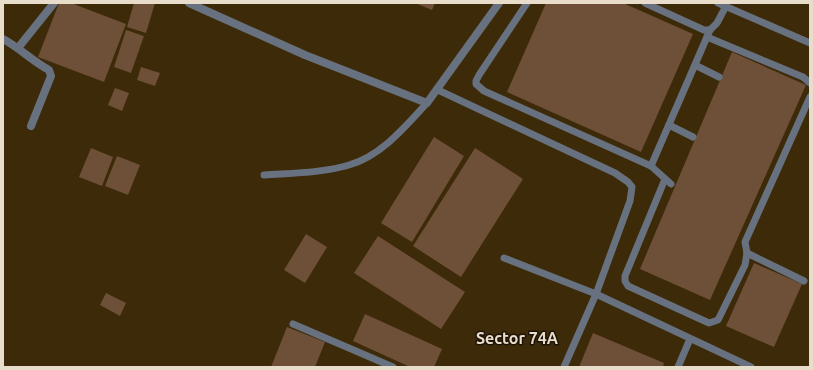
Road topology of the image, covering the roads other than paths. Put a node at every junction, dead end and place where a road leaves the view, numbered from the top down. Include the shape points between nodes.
1 (54, 3) edge
2 (189, 3) edge
3 (499, 3) edge
4 (527, 3) edge
5 (645, 3) edge
6 (718, 3) edge
7 (726, 6) junction
8 (708, 33) junction
9 (3, 39) edge
10 (810, 43) edge
11 (18, 48) junction
12 (695, 65) junction
13 (719, 77) dead end
14 (810, 83) edge
15 (438, 90) junction
16 (810, 97) edge
17 (427, 104) junction
18 (669, 125) junction
19 (30, 126) dead end
20 (693, 137) dead end
21 (651, 166) junction
22 (264, 175) dead end
23 (747, 253) junction
24 (504, 258) dead end
25 (804, 281) dead end
26 (596, 294) junction
27 (293, 324) dead end
28 (690, 339) junction
29 (375, 360) junction
30 (372, 367) edge
31 (393, 367) edge
32 (564, 367) edge
33 (678, 367) edge
34 (751, 367) edge

1 - 11 street
2 - 17 street via 305,55
3 - 15 street
4 - 21 lane via 479,75 476,84 484,92
5 - 8 lane
6 - 7 lane
7 - 8 lane
7 - 10 lane
8 - 12 lane
8 - 14 lane via 803,77
9 - 11 street
11 - 19 street via 51,74
12 - 13 lane
12 - 18 lane
15 - 17 street
15 - 26 lane via 615,173 632,187 630,201
16 - 23 lane via 745,242
17 - 22 lane via 392,140 351,165 317,171
18 - 20 lane
18 - 21 lane
21 - 23 lane via 668,181 625,276 628,286 709,323 718,320 745,265
23 - 25 lane
24 - 26 lane
26 - 28 lane
26 - 32 lane
27 - 29 lane
28 - 33 lane
28 - 34 lane
29 - 30 lane
29 - 31 lane

